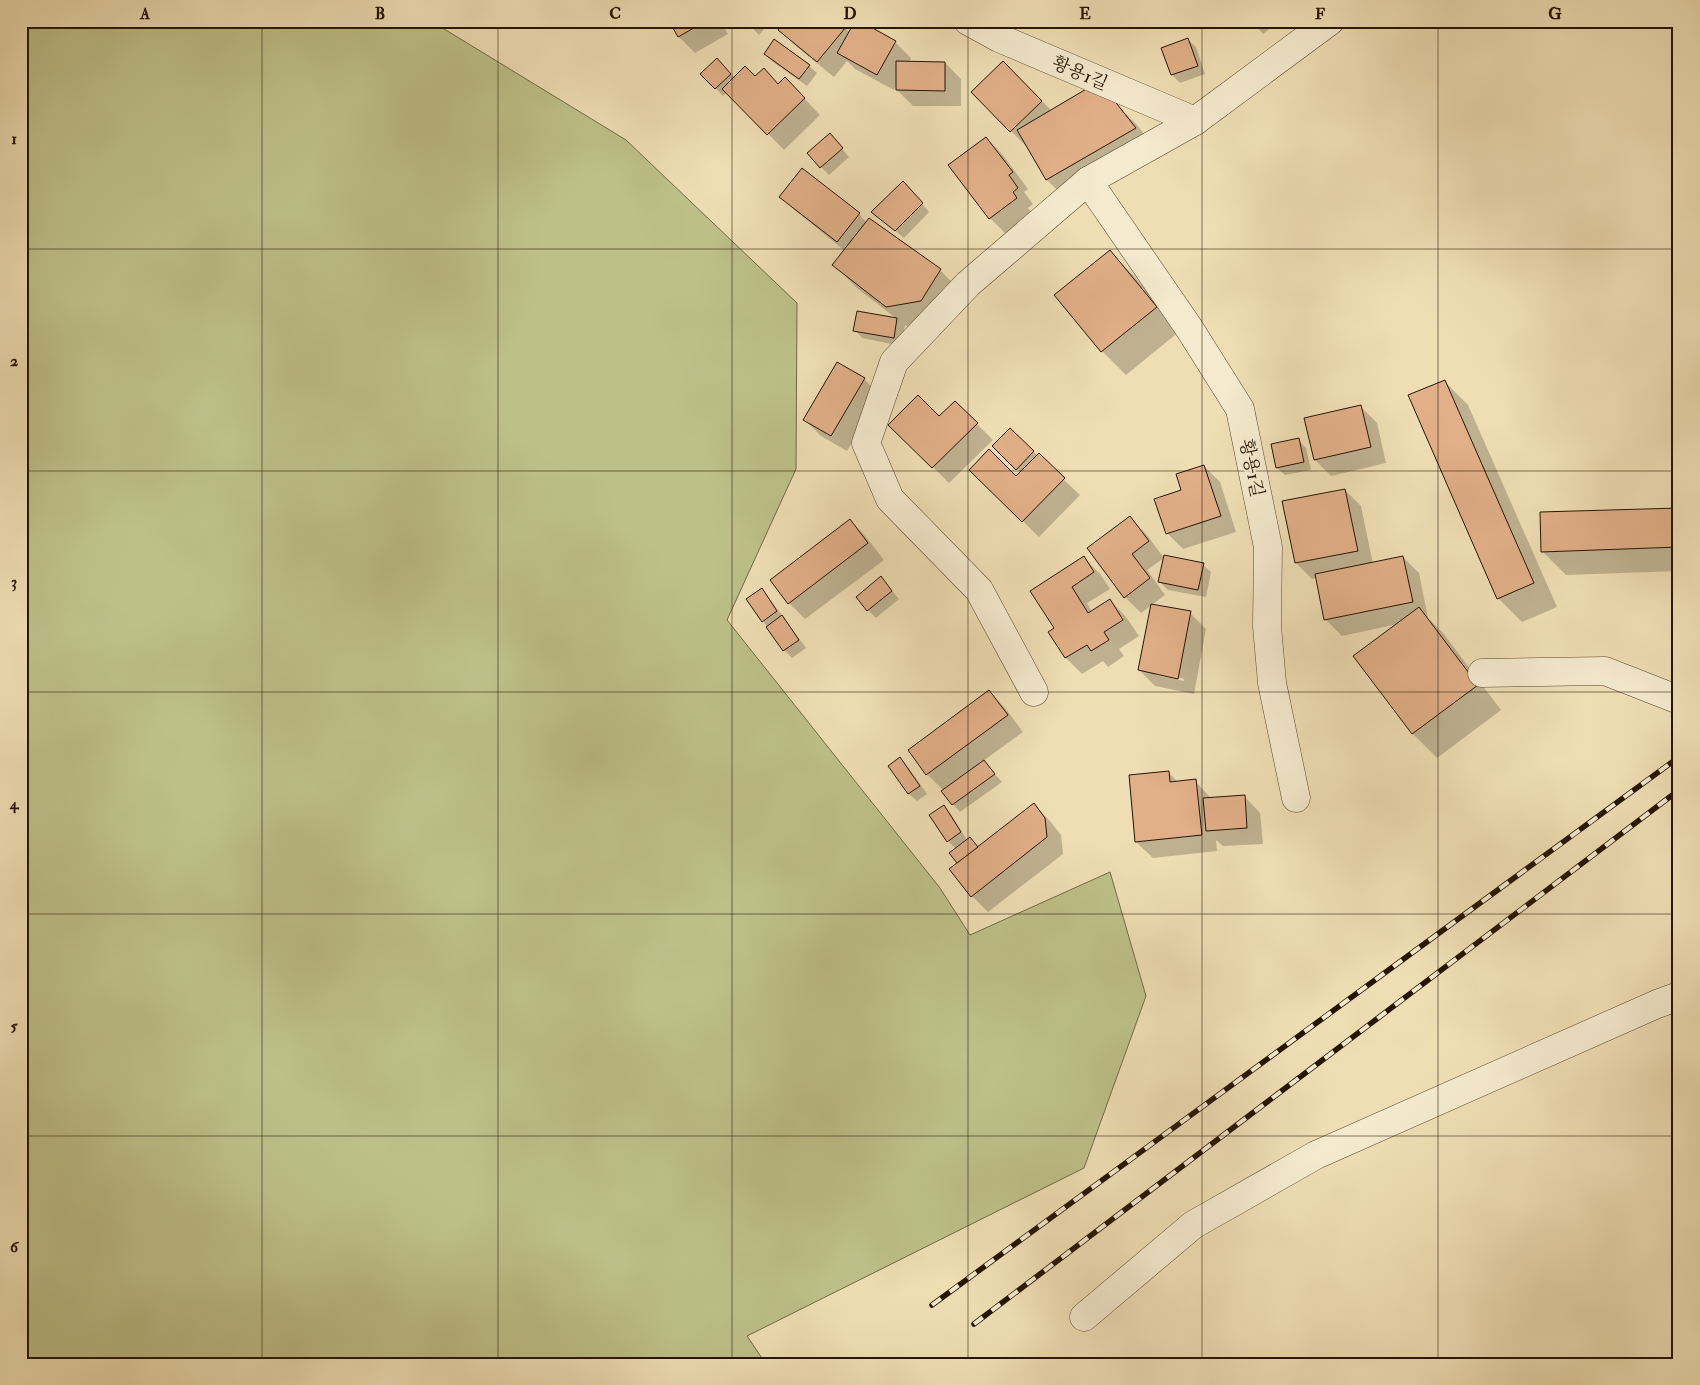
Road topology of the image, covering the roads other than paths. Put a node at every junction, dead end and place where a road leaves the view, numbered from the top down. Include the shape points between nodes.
1 (968, 21) edge
2 (1330, 21) edge
3 (1195, 121) junction
4 (1088, 181) junction
5 (1482, 673) dead end
6 (1034, 692) dead end
7 (1679, 700) edge
8 (1296, 798) dead end
9 (1679, 996) edge
10 (1084, 1317) dead end

1 - 3 street, 황용1길 via 998,38
2 - 3 street
3 - 4 street
4 - 6 street via 968,284 894,362 866,443 890,499 979,590
4 - 8 street, 황용1길 via 1240,409 1268,547 1267,626 1272,683
5 - 7 street via 1605,671
9 - 10 street via 1316,1155 1193,1225

